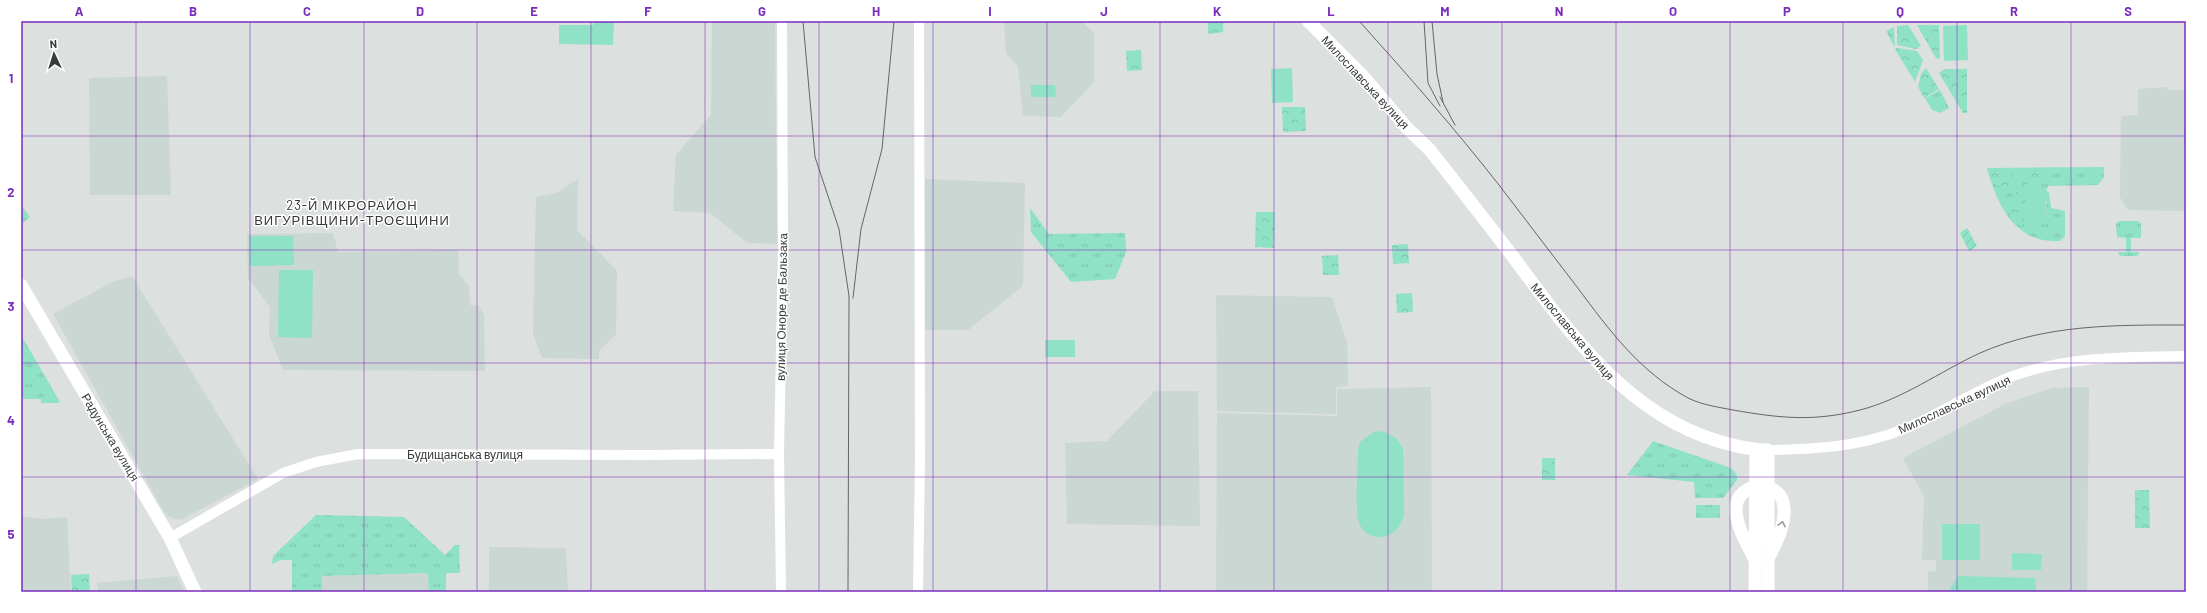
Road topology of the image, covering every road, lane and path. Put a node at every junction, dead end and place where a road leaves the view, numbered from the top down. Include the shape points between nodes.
1 (782, 21) edge
2 (919, 21) edge
3 (1308, 21) edge
4 (21, 285) edge
5 (2186, 356) edge
6 (1762, 450) junction
7 (779, 454) junction
8 (1761, 486) junction
9 (170, 538) junction
10 (1762, 560) junction
11 (196, 592) edge
12 (781, 592) edge
13 (918, 592) edge
14 (1755, 592) edge
15 (1768, 592) edge

1 - 7 street, вулиця Оноре де Бальзака via 783,244
2 - 13 street
3 - 6 main road, Милославська вулиця via 1362,75 1407,128 1429,149 1556,314 1606,373 1667,420 1703,437
4 - 9 main road, Радунська вулиця
5 - 6 street, Милославська вулиця via 2130,356 2049,366 1998,382 1925,420 1876,439 1823,449
6 - 8 main road
7 - 9 street, Будищанська вулиця via 358,454 316,462 283,473
7 - 12 street, вулиця Оноре де Бальзака
8 - 10 main road
10 -> 8 main road via 1780,534 1784,508 1782,498 1776,490
8 - 10 main road via 1740,497 1736,509 1743,536
9 - 11 main road, Радунська вулиця
10 - 14 main road
10 - 15 main road

